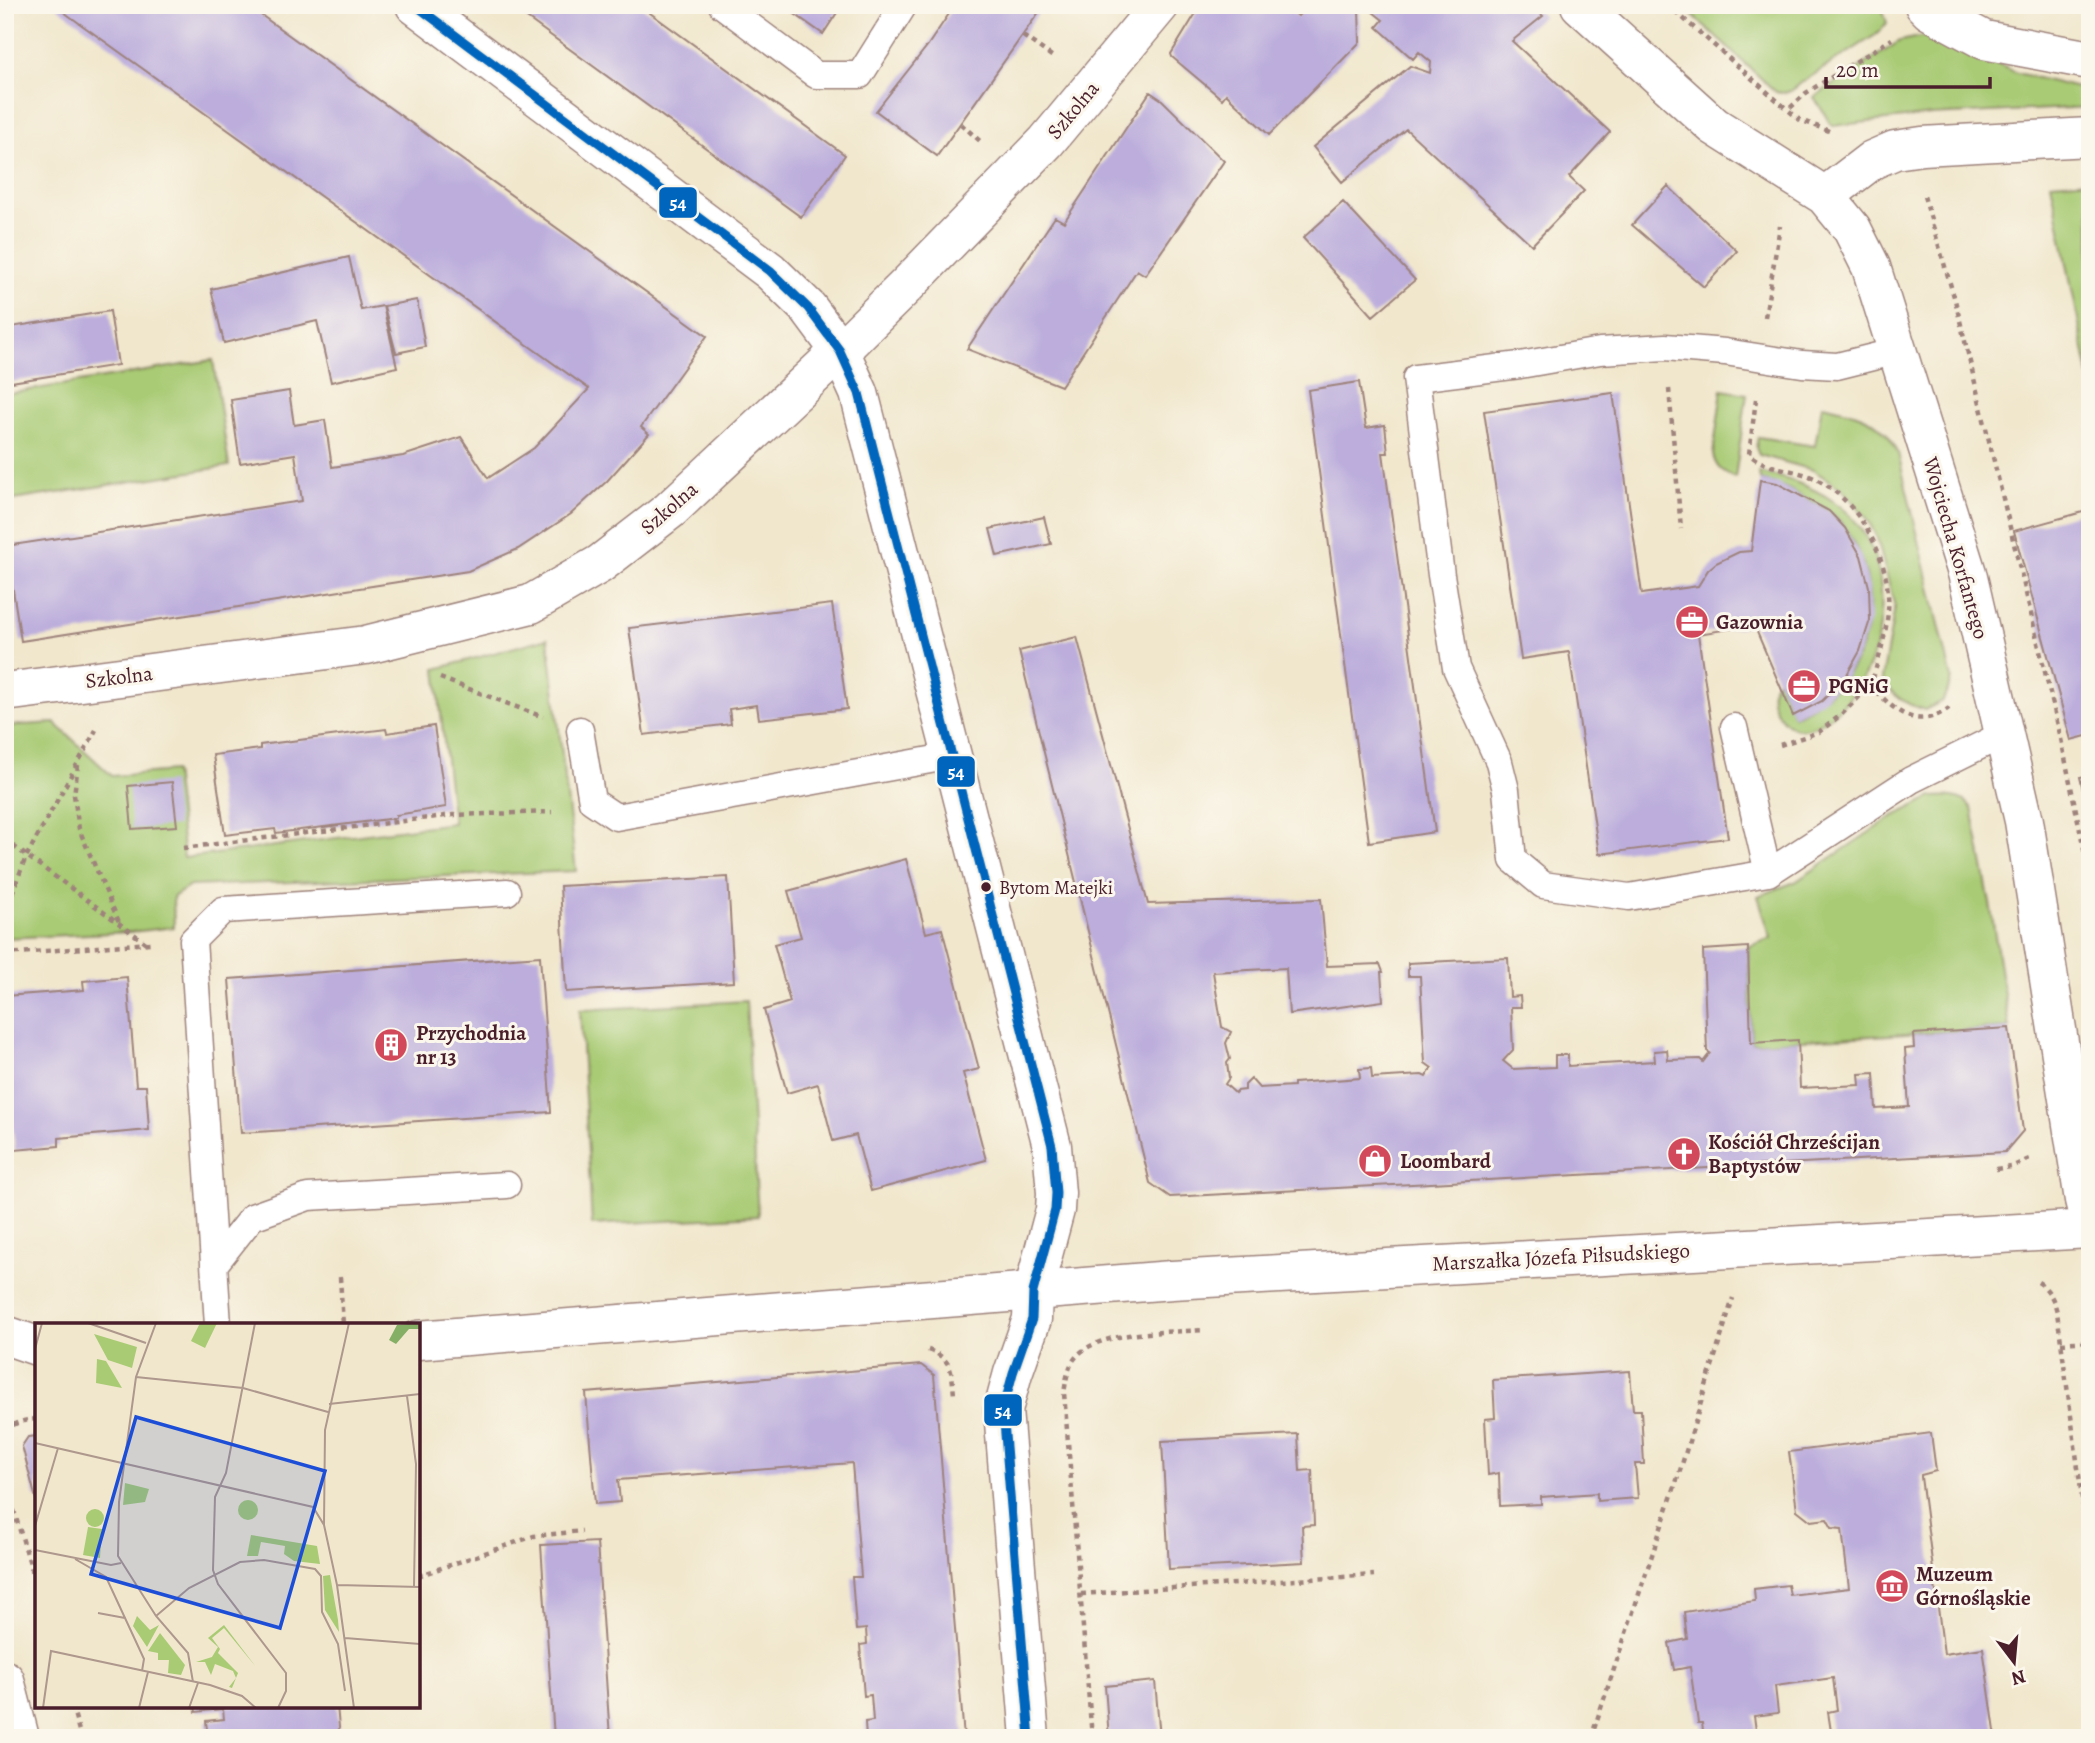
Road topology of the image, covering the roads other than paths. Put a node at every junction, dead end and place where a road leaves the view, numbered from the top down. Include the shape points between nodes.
1 (415, 5) edge
2 (722, 5) edge
3 (904, 5) edge
4 (1160, 5) edge
5 (1580, 5) edge
6 (1924, 5) edge
7 (2090, 60) edge
8 (2090, 137) edge
9 (1825, 196) junction
10 (840, 351) junction
11 (1897, 351) junction
12 (5, 692) edge
13 (1734, 727) dead end
14 (580, 730) road end
15 (2004, 734) junction
16 (952, 756) junction
17 (1768, 873) junction
18 (507, 891) dead end
19 (507, 1185) dead end
20 (2090, 1226) edge
21 (214, 1265) junction
22 (1033, 1292) junction
23 (218, 1323) edge
24 (5, 1335) edge
25 (420, 1340) edge
26 (35, 1345) edge
27 (5, 1680) edge
28 (20, 1738) edge
29 (1030, 1738) edge

1 - 10 street via 770,271 808,309
2 - 3 lane via 816,75 860,75
4 - 10 street, Szkolna via 1046,142
5 - 9 street, Wojciecha Korfantego via 1714,127
6 - 7 street via 1984,40
8 - 9 street via 1895,150 1872,160
9 - 11 street, Wojciecha Korfantego via 1852,229 1871,267
10 - 12 street, Szkolna via 670,510 600,564 531,604 366,645
10 - 16 street via 859,393
11 - 15 street, Wojciecha Korfantego via 1967,573
11 - 17 lane via 1837,366 1665,346 1416,378 1456,668 1499,762 1513,860 1543,885 1629,897
13 - 17 lane
14 - 16 lane via 592,801 616,817
15 - 17 lane via 1911,780
15 - 20 street, Wojciecha Korfantego via 2024,821
16 - 22 street via 1052,1146 1055,1210
18 - 21 lane via 223,910 193,940
19 - 21 lane via 308,1197 252,1217
20 - 22 street, Marszałka Józefa Piłsudskiego
21 - 23 lane
22 - 25 street, Marszałka Józefa Piłsudskiego
22 - 29 street via 1032,1320 1003,1410
24 - 26 street
27 - 28 street

